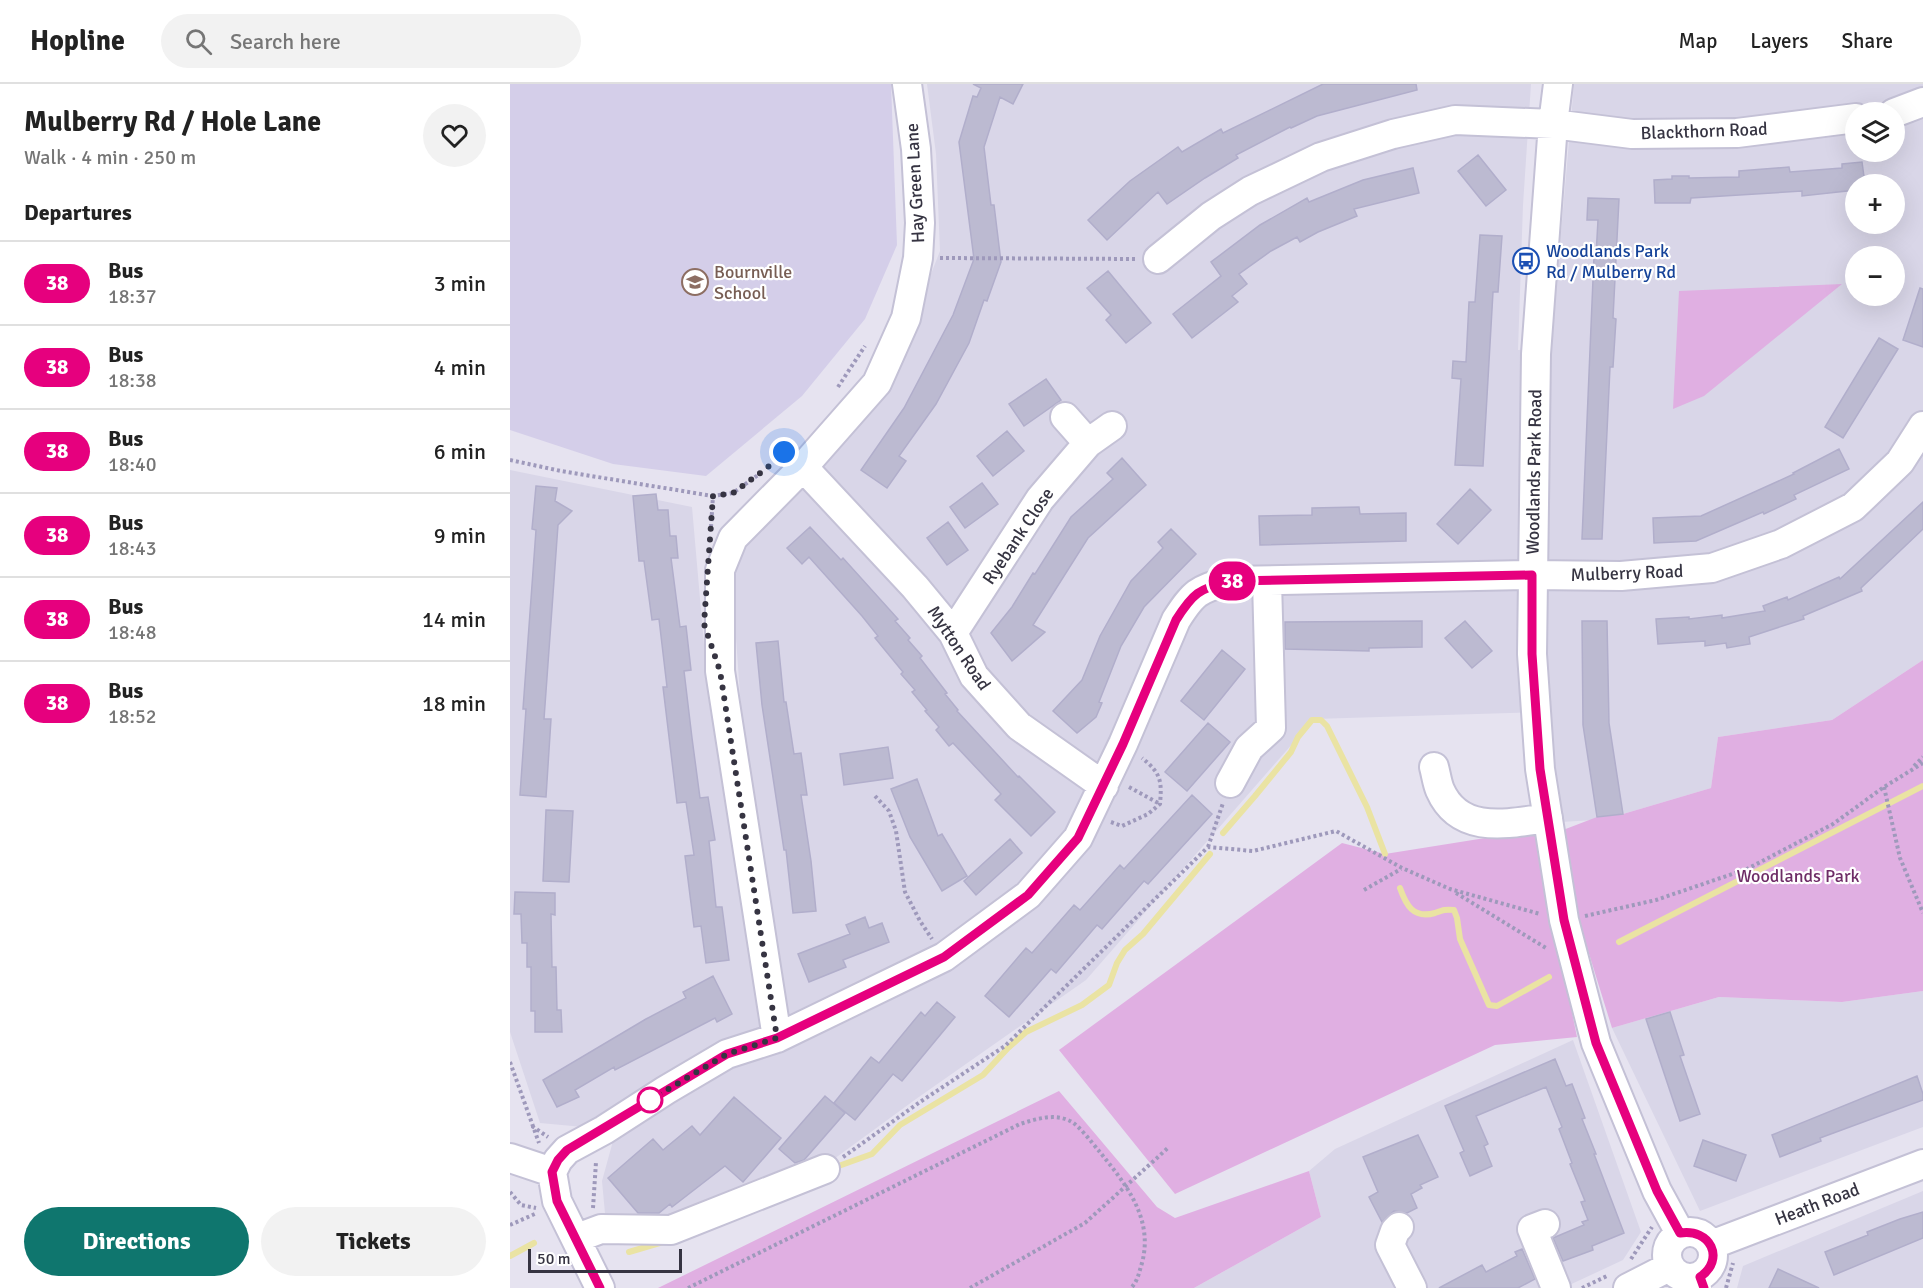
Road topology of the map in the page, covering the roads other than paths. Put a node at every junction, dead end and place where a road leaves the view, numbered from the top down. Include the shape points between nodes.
1 (907, 84) edge
2 (1558, 84) edge
3 (1923, 102) edge
4 (1905, 109) edge
5 (1845, 119) edge
6 (1553, 124) junction
7 (1158, 259) road end
8 (1065, 417) dead end
9 (1112, 426) dead end
10 (1923, 426) edge
11 (1088, 443) junction
12 (803, 467) junction
13 (1532, 575) junction
14 (1268, 581) junction
15 (953, 633) junction
16 (1434, 767) dead end
17 (1106, 781) junction
18 (1230, 783) road end
19 (1548, 818) junction
20 (777, 1038) junction
21 (510, 1158) edge
22 (1923, 1164) edge
23 (554, 1169) junction
24 (825, 1169) road end
25 (1545, 1224) dead end
26 (1666, 1225) junction
27 (1399, 1227) dead end
28 (577, 1238) junction
29 (1711, 1245) junction
30 (1669, 1267) junction
31 (1702, 1282) edge
32 (600, 1288) edge
33 (1412, 1288) edge
34 (1556, 1288) edge
35 (1628, 1288) edge

1 - 12 street, Hay Green Lane via 920,223 918,258 906,318 877,383
2 - 6 street, Woodlands Park Road
3 - 4 street
5 - 6 street, Blackthorn Road via 1737,133 1632,134
6 - 7 street, Blackthorn Road via 1455,120 1320,157 1250,191 1211,216
6 - 13 street, Woodlands Park Road via 1536,354
8 - 11 street
9 - 11 street, Ryebank Close
10 - 13 street, Mulberry Road via 1900,462 1853,507 1781,544 1712,568 1621,576
11 - 15 street, Ryebank Close via 1040,499
12 - 15 street, Mytton Road
12 - 20 street, Hay Green Lane via 733,538 720,570 720,671
13 - 14 street, Mulberry Road
13 - 19 street, Woodlands Park Road via 1532,654 1540,769
14 - 17 street, Mulberry Road via 1229,581 1203,588 1187,603
14 - 18 street via 1271,728 1249,748
15 - 17 street, Mytton Road via 974,676 1019,726
16 - 19 street via 1441,791 1453,808 1470,821 1494,825
17 - 20 street, Mulberry Road via 1078,838 1028,895 944,957
19 - 26 street, Woodlands Park Road via 1564,920 1596,1043 1657,1191
20 - 23 street, Mulberry Road via 727,1054 567,1150
21 - 23 street
22 - 29 street, Heath Road
23 - 28 street via 557,1201
24 - 28 street via 671,1230 601,1229
25 - 34 street via 1532,1229
26 - 29 street via 1695,1232
26 - 30 street
27 - 33 street via 1390,1245
28 - 32 street
29 - 31 street via 1713,1257
30 - 31 street via 1676,1275
30 - 35 street

